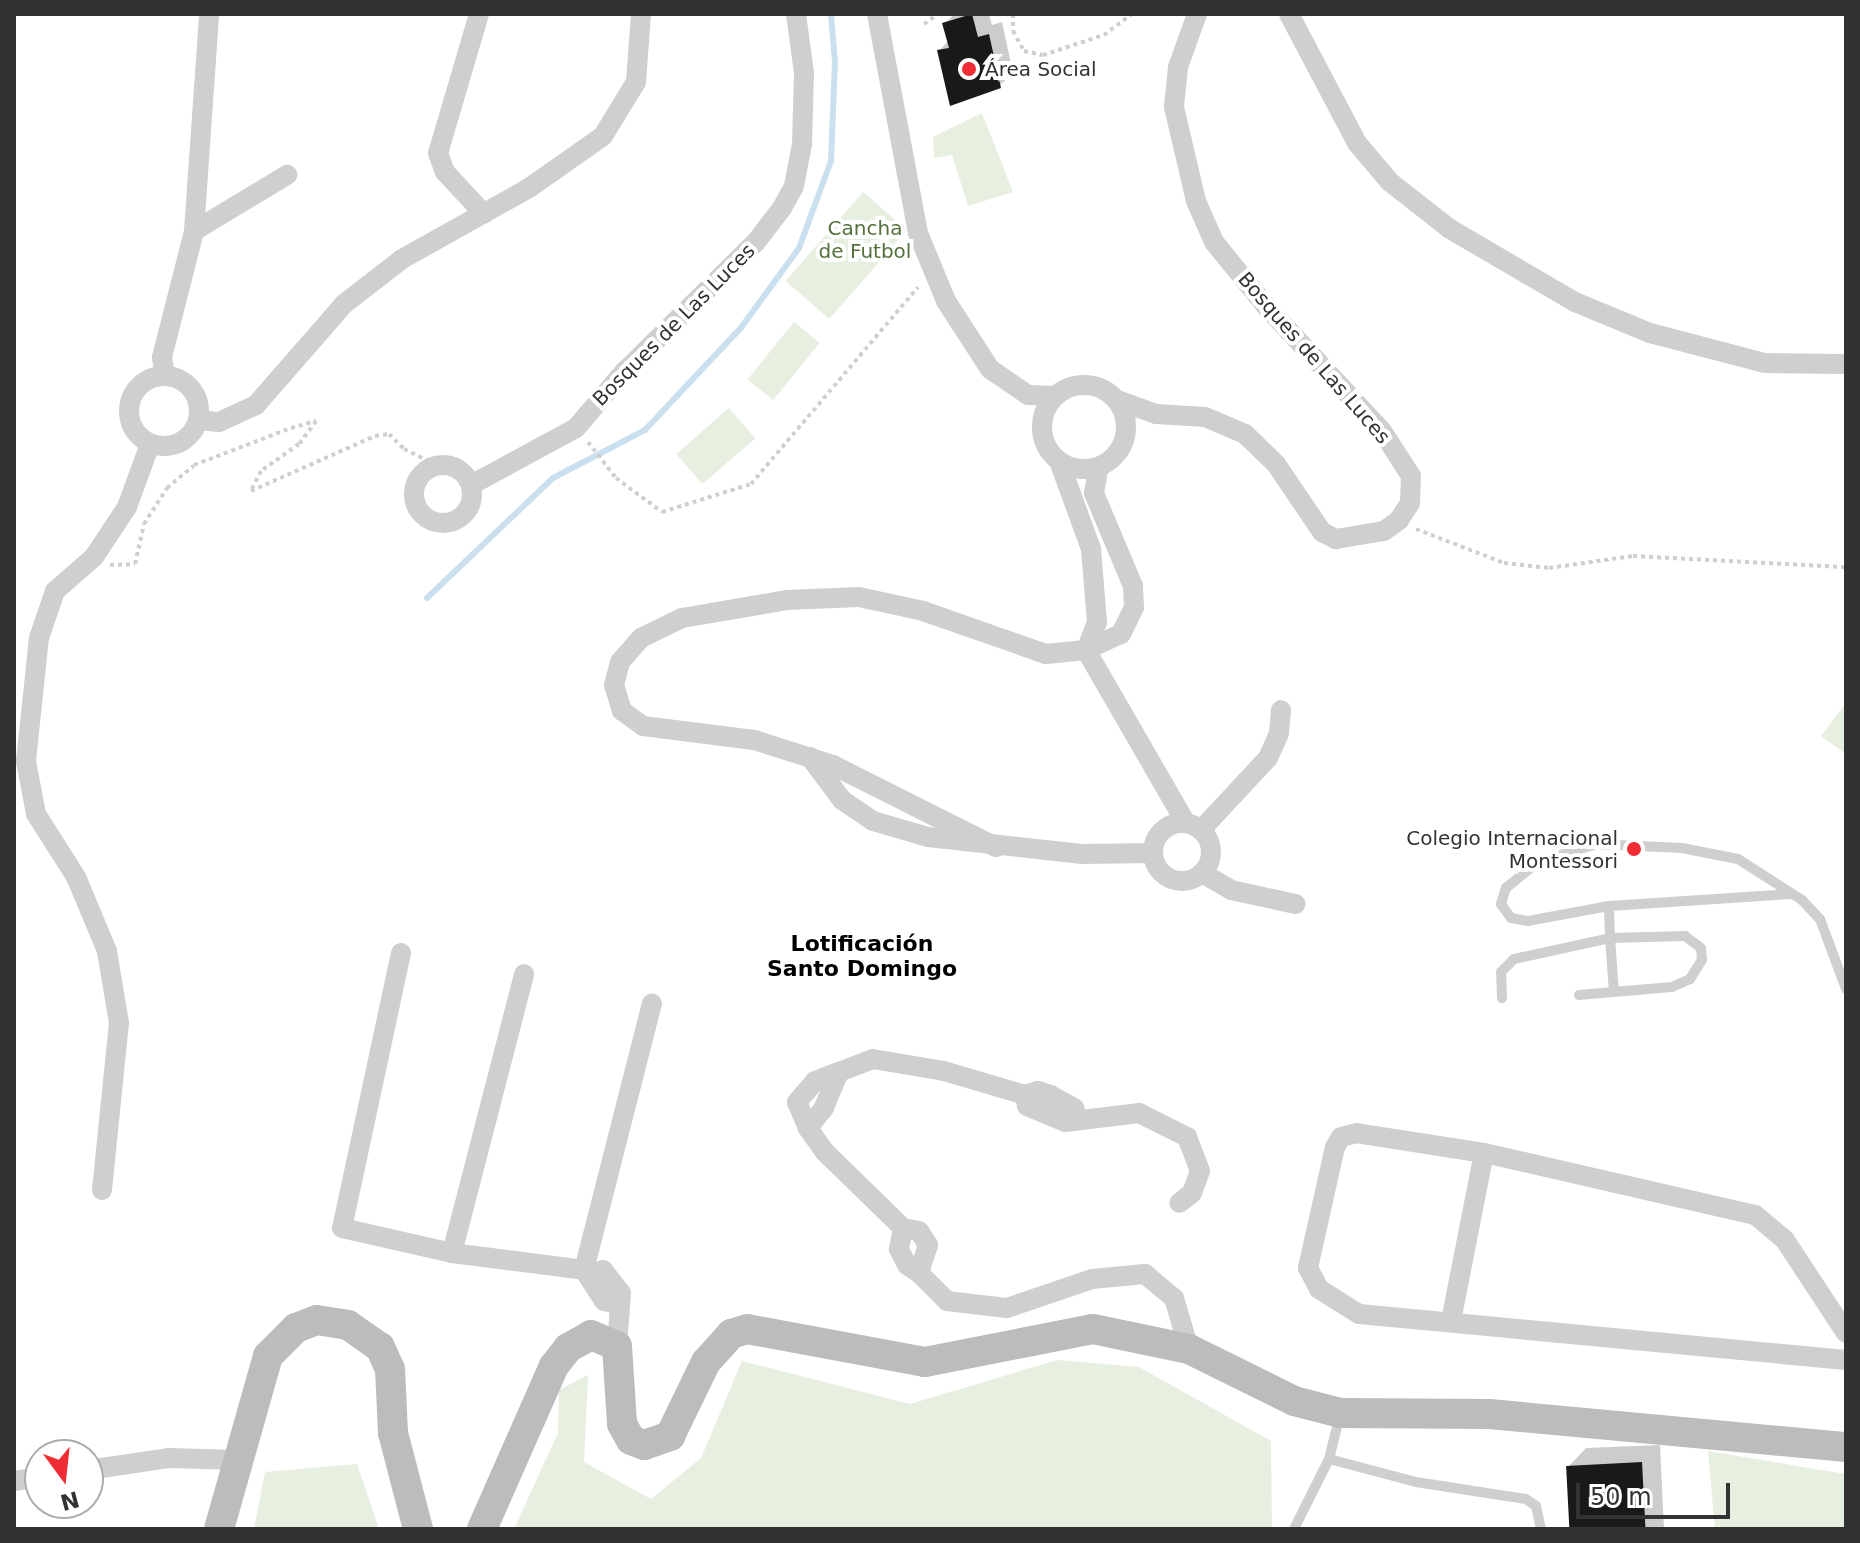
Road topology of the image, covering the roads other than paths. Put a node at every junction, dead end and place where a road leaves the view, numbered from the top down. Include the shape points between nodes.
1 (209, 14) edge
2 (479, 14) edge
3 (641, 14) edge
4 (796, 14) edge
5 (877, 14) edge
6 (1197, 14) edge
7 (1289, 14) edge
8 (287, 175) dead end
9 (484, 214) junction
10 (194, 231) junction
11 (1846, 364) edge
12 (165, 376) junction
13 (1019, 391) junction
14 (1055, 396) junction
15 (1117, 400) junction
16 (1170, 414) junction
17 (199, 420) junction
18 (1041, 426) junction
19 (1123, 441) junction
20 (150, 444) junction
21 (1059, 461) junction
22 (1099, 466) junction
23 (471, 485) junction
24 (1086, 650) junction
25 (1281, 710) dead end
26 (810, 757) junction
27 (1194, 827) junction
28 (996, 847) junction
29 (1153, 853) junction
30 (1202, 873) junction
31 (1790, 894) junction
32 (1296, 904) dead end
33 (1609, 906) junction
34 (1610, 938) junction
35 (401, 953) dead end
36 (524, 974) dead end
37 (1846, 989) edge
38 (1614, 992) junction
39 (1579, 995) dead end
40 (1502, 998) dead end
41 (652, 1004) dead end
42 (1484, 1153) junction
43 (102, 1190) dead end
44 (1179, 1203) dead end
45 (452, 1253) junction
46 (588, 1273) junction
47 (1451, 1321) junction
48 (1846, 1333) edge
49 (617, 1346) junction
50 (1189, 1349) junction
51 (1846, 1360) edge
52 (1340, 1413) junction
53 (1846, 1447) edge
54 (1329, 1459) junction
55 (239, 1460) junction
56 (104, 1468) edge
57 (219, 1529) edge
58 (418, 1529) edge
59 (482, 1529) edge
60 (1294, 1529) edge
61 (1541, 1529) edge

1 - 10 street
2 - 9 street via 438,153 445,172
3 - 9 street via 636,82 628,104 603,136
4 - 23 street, Bosques de Las Luces via 804,73 802,144 794,186 782,208 756,242 651,344 576,428
5 - 13 street via 918,233 935,274 990,369
6 - 16 street, Bosques de Las Luces via 1183,46 1174,107 1196,201 1214,242 1382,431 1411,476 1410,503 1384,531 1336,539 1322,532 1276,464 1245,434 1205,417
7 - 11 street via 1357,143 1390,182 1450,229 1575,302 1650,333 1764,363
8 - 10 street
9 - 17 street via 402,259 344,304 256,405 219,422
10 - 12 street via 162,357
12 - 17 street via 190,387
12 - 20 street via 144,382 129,404 131,425
13 - 14 street
13 - 18 street
14 - 15 street via 1085,384
14 - 18 street
15 - 16 street via 1142,411
15 - 19 street via 1126,422
16 - 19 street
17 - 20 street via 184,441
18 - 21 street via 1049,452
19 - 22 street
20 - 43 street via 127,507 94,557 55,591 39,638 26,761 36,814 76,877 107,951 119,1023
21 - 22 street via 1085,469
21 - 24 street via 1074,490 1091,549 1097,622
22 - 24 street via 1094,493 1127,568 1134,607 1121,634
23 - 23 street via 471,503 460,518 443,523 425,517 415,502 416,483 439,466 459,470
24 - 26 street via 1046,654 923,611 859,597 787,600 682,618 641,638 620,662 614,685 622,711 643,726 754,740
24 - 27 street
25 - 27 street via 1279,733 1268,758
26 - 28 street
26 - 28 street via 842,800 873,821 928,837
27 - 29 street via 1163,830
27 - 30 street via 1211,856
28 - 29 street
29 - 30 street via 1159,870 1175,880
30 - 32 street via 1231,890
31 - 33 lane
31 - 33 lane via 1738,859 1682,848 1596,844 1538,862 1506,888 1501,904 1511,918 1528,921
31 - 37 lane via 1820,919
33 - 34 lane
34 - 38 lane
34 - 38 lane via 1685,936 1701,948 1698,970 1681,984
34 - 40 lane via 1514,959 1501,972
35 - 45 street via 342,1228
36 - 45 street
38 - 39 lane
41 - 46 street
42 - 47 street
42 - 47 street via 1357,1133 1341,1137 1311,1251 1312,1283 1359,1314
42 - 48 street via 1755,1215 1785,1240
44 - 50 street via 1192,1193 1200,1171 1187,1137 1139,1113 1077,1117 1074,1108 1038,1091 1025,1095 944,1071 873,1059 815,1081 797,1102 825,1152 903,1228 899,1249 907,1265 947,1301 1007,1308 1092,1279 1145,1274 1174,1298
45 - 46 street
46 - 49 street via 596,1292 618,1304
47 - 51 street via 1697,1350
49 - 50 main road via 622,1424 631,1440 644,1445 670,1436 706,1362 731,1334 747,1329 925,1362 1093,1329
49 - 59 main road via 591,1335 568,1348 554,1366
50 - 52 main road via 1294,1401
52 - 53 main road via 1489,1414
52 - 54 lane
54 - 60 lane
54 - 61 lane via 1416,1482 1526,1499 1536,1506
55 - 56 street via 168,1458
55 - 57 main road
55 - 58 main road via 268,1356 281,1340 317,1320 348,1325 374,1340 390,1369 393,1433

